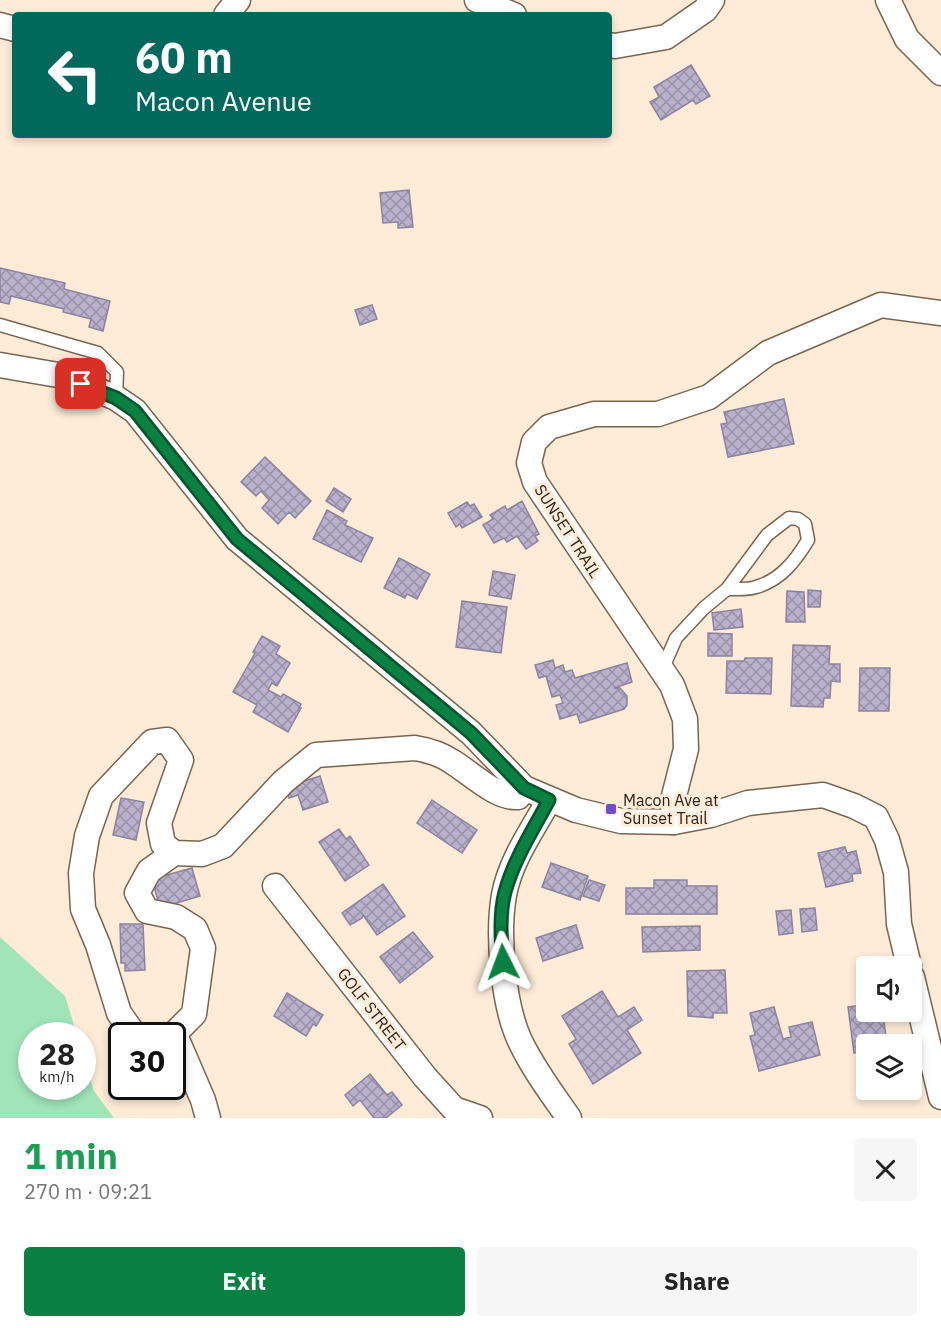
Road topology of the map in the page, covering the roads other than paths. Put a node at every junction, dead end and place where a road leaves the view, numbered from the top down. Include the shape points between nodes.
1 (238, 0) edge
2 (477, 0) edge
3 (712, 0) edge
4 (888, 0) edge
5 (228, 12) edge
6 (507, 12) edge
7 (612, 46) edge
8 (941, 73) edge
9 (941, 313) edge
10 (0, 324) edge
11 (0, 365) edge
12 (116, 398) junction
13 (728, 589) junction
14 (662, 670) junction
15 (524, 788) junction
16 (549, 800) junction
17 (674, 822) junction
18 (174, 853) junction
19 (275, 886) dead end
20 (907, 956) edge
21 (922, 1018) edge
22 (125, 1022) edge
23 (186, 1022) edge
24 (186, 1062) edge
25 (941, 1097) edge
26 (208, 1118) edge
27 (480, 1118) edge
28 (569, 1118) edge

1 - 5 street
2 - 6 street
3 - 7 street via 705,10 666,37
4 - 8 street via 907,39
9 - 14 street, SUNSET TRAIL via 881,305 768,352 710,397 658,414 594,414 549,427 534,442 530,463 535,482
10 - 12 lane via 98,353 117,372
11 - 12 street via 64,376
12 - 15 street via 135,411 237,539 471,733
13 - 13 lane via 767,535 789,518 806,524 808,540 781,575 756,588
13 - 14 lane via 676,638
14 - 17 street, SUNSET TRAIL via 686,719 686,749 673,800
15 - 16 street
15 - 18 street via 518,797 505,796 450,760 415,748 316,755 283,782 223,846 202,854
16 - 17 street via 621,821
16 - 28 street via 507,885 501,941 508,1004 520,1042
17 - 20 street via 748,803 823,795 876,818 896,872 899,924
18 - 22 street via 163,844 159,823 181,760 167,740 152,742 101,796 87,836 81,873 83,909
18 - 23 street via 149,871 137,893 147,911 176,917 195,928 203,948 194,1014
19 - 27 street, GOLF STREET via 425,1077 454,1109
21 - 25 street
24 - 26 street

